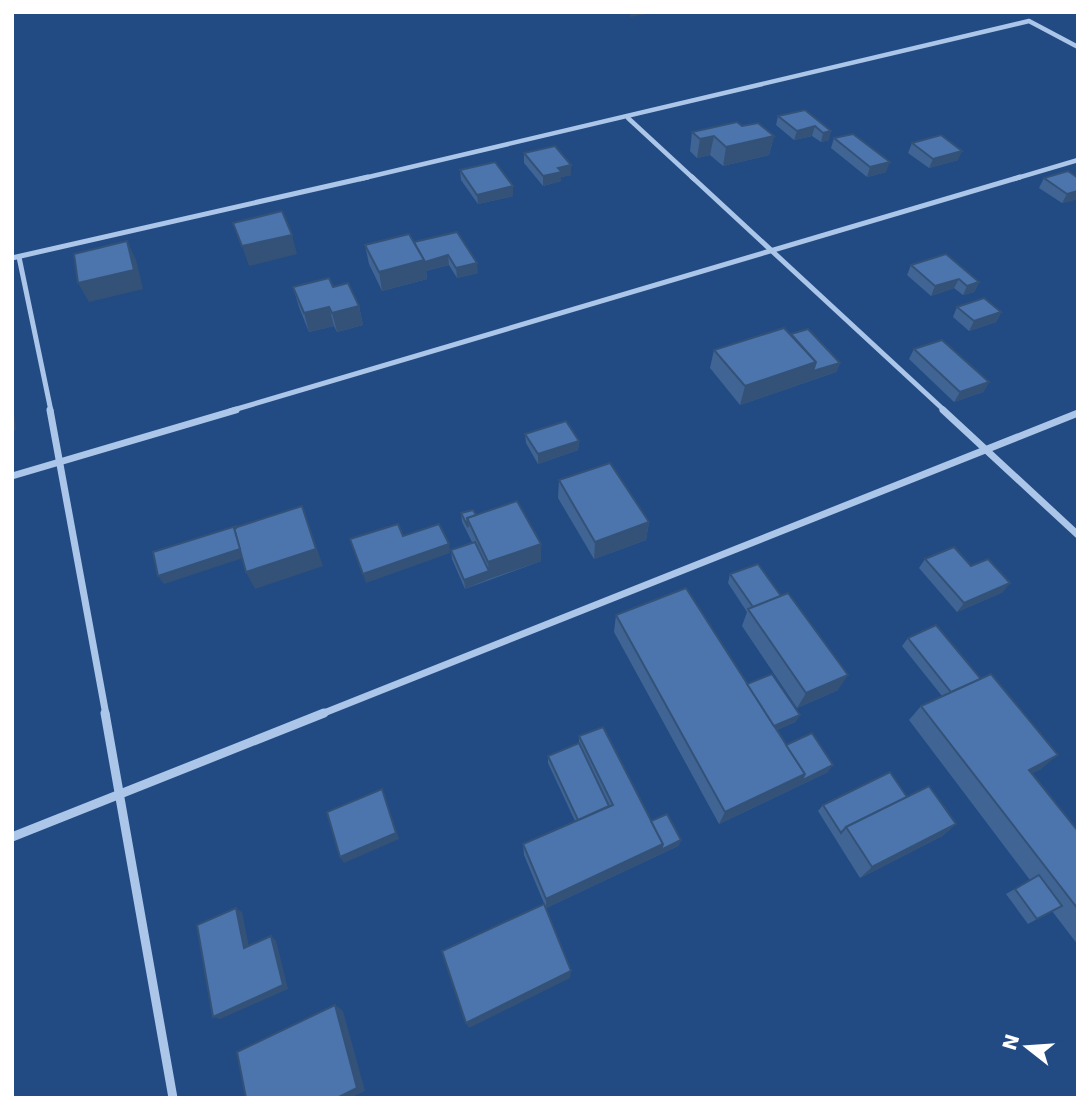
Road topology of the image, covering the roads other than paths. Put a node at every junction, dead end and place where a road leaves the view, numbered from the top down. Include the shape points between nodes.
1 (1078, 47) edge
2 (628, 118) junction
3 (1078, 160) edge
4 (770, 252) junction
5 (16, 258) edge
6 (1078, 413) edge
7 (987, 447) junction
8 (61, 462) junction
9 (12, 476) edge
10 (1078, 535) edge
11 (119, 794) junction
12 (12, 837) edge
13 (173, 1098) edge

1 - 2 street via 1029,21
2 - 4 street
2 - 5 street
3 - 4 street
4 - 7 street
4 - 8 street
5 - 8 street
6 - 7 street
7 - 10 street
7 - 11 street
8 - 9 street
8 - 11 street
11 - 12 street
11 - 13 street

